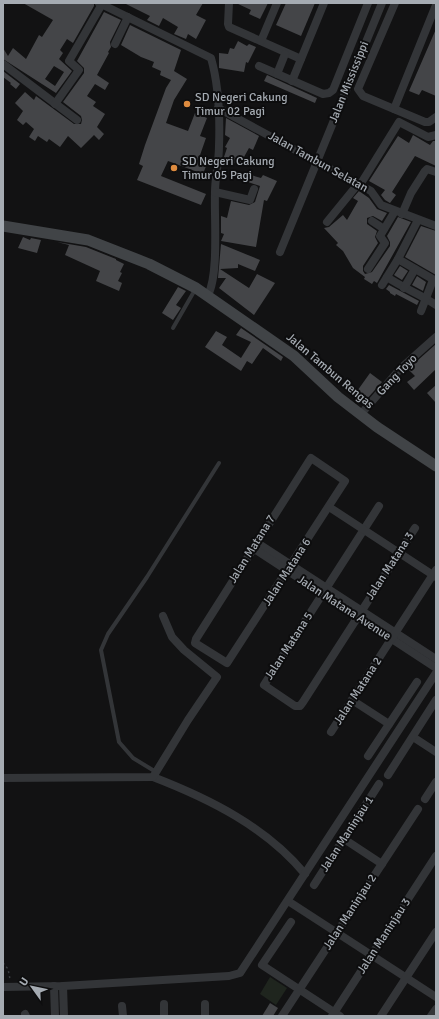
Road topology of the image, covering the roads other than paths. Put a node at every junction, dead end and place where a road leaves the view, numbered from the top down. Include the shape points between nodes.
1 (229, 3) edge
2 (277, 3) edge
3 (324, 3) edge
4 (368, 3) edge
5 (382, 3) edge
6 (395, 3) edge
7 (101, 4) edge
8 (436, 5) edge
9 (128, 17) junction
10 (262, 41) junction
11 (115, 44) dead end
12 (286, 54) junction
13 (301, 60) junction
14 (3, 64) edge
15 (260, 66) dead end
16 (277, 74) junction
17 (292, 80) junction
18 (55, 104) junction
19 (218, 108) junction
20 (394, 109) junction
21 (436, 117) edge
22 (78, 120) dead end
23 (436, 135) edge
24 (317, 162) junction
25 (436, 172) edge
26 (359, 184) junction
27 (254, 188) dead end
28 (215, 192) junction
29 (399, 212) junction
30 (418, 220) junction
31 (372, 221) dead end
32 (327, 222) dead end
33 (3, 226) edge
34 (436, 226) edge
35 (384, 229) junction
36 (280, 252) dead end
37 (398, 259) junction
38 (368, 269) dead end
39 (415, 270) junction
40 (387, 278) junction
41 (434, 280) edge
42 (382, 285) dead end
43 (196, 288) junction
44 (404, 288) junction
45 (210, 292) junction
46 (426, 298) junction
47 (436, 305) edge
48 (422, 311) dead end
49 (173, 328) dead end
50 (436, 337) edge
51 (364, 410) junction
52 (311, 458) joint
53 (218, 463) dead end
54 (436, 466) edge
55 (379, 506) dead end
56 (329, 507) junction
57 (415, 528) dead end
58 (363, 530) junction
59 (255, 545) junction
60 (399, 553) junction
61 (290, 568) junction
62 (435, 574) edge
63 (324, 591) junction
64 (360, 614) junction
65 (163, 616) dead end
66 (394, 636) junction
67 (436, 659) edge
68 (227, 663) joint
69 (436, 668) edge
70 (436, 673) edge
71 (417, 682) dead end
72 (352, 700) junction
73 (436, 700) edge
74 (300, 706) joint
75 (389, 724) junction
76 (331, 732) dead end
77 (412, 737) junction
78 (436, 752) edge
79 (368, 756) dead end
80 (155, 774) junction
81 (388, 775) dead end
82 (3, 778) edge
83 (436, 782) edge
84 (379, 784) dead end
85 (425, 799) dead end
86 (418, 809) dead end
87 (344, 838) junction
88 (436, 856) edge
89 (382, 864) junction
90 (305, 874) junction
91 (314, 885) dead end
92 (290, 898) junction
93 (291, 922) dead end
94 (338, 930) junction
95 (436, 932) edge
96 (373, 953) junction
97 (408, 975) junction
98 (54, 986) junction
99 (63, 986) junction
100 (3, 988) edge
101 (299, 990) junction
102 (436, 990) edge
103 (436, 997) edge
104 (164, 1004) dead end
105 (205, 1004) dead end
106 (122, 1006) dead end
107 (436, 1009) edge
108 (335, 1015) edge
109 (55, 1016) edge
110 (64, 1016) edge
111 (123, 1016) edge
112 (164, 1016) edge
113 (205, 1016) edge
114 (282, 1016) edge
115 (381, 1016) edge
116 (431, 1016) edge

1 - 10 street via 228,26
2 - 10 street
3 - 13 street
4 - 17 street via 333,90 323,94
5 - 24 street, Jalan Mississippi
6 - 20 street via 358,89 362,96
7 - 9 street
7 - 18 street via 69,61 80,70
8 - 20 street
9 - 11 street
9 - 19 street via 211,58
10 - 12 street
12 - 13 street
12 - 16 street
13 - 17 street
14 - 18 street
15 - 16 street
16 - 17 street
18 - 22 street
19 - 24 street, Jalan Tambun Selatan
19 - 28 street via 219,146
20 - 21 street via 425,122
23 - 26 street via 428,137 399,122
24 - 26 street, Jalan Tambun Selatan
24 - 36 street, Jalan Mississippi
25 - 29 street via 427,169 425,171
26 - 29 street, Jalan Tambun Selatan via 372,192 381,205
26 - 32 street
27 - 28 street via 250,200
28 - 45 street via 214,268
29 - 30 street, Jalan Tambun Selatan
29 - 35 street
30 - 34 street, Jalan Tambun Selatan
30 - 37 street
31 - 35 street
33 - 43 street, Jalan Tambun Rengas via 88,240 149,264
35 - 38 street via 379,237 385,242
37 - 39 street
37 - 40 street
39 - 41 street
39 - 44 street
40 - 42 street
40 - 44 street
41 - 46 street
43 - 45 street, Jalan Tambun Rengas
43 - 49 lane
44 - 46 street
45 - 51 street, Jalan Tambun Rengas via 294,356 338,397
46 - 47 street
46 - 48 street
50 - 51 street, Gang Toyo via 400,369
51 - 54 street, Jalan Tambun Rengas via 411,450
52 - 56 street, Jalan Matana 6 via 345,481
52 - 59 street, Jalan Matana 7
53 - 80 lane via 108,634 101,650 119,742 133,758
55 - 58 street, Jalan Matana 5
56 - 58 street
56 - 61 street, Jalan Matana 6
57 - 60 street, Jalan Matana 3
58 - 60 street
58 - 63 street, Jalan Matana 5
59 - 61 street, Jalan Matana Avenue
59 - 68 street, Jalan Matana 7 via 195,641
60 - 62 street
60 - 64 street, Jalan Matana 3
61 - 63 street, Jalan Matana Avenue
61 - 68 street, Jalan Matana 6
62 - 66 street, Jalan Matana 2
63 - 64 street, Jalan Matana Avenue
63 - 74 street, Jalan Matana 5 via 264,685 295,706
64 - 66 street, Jalan Matana Avenue
64 - 74 street, Jalan Matana 3
65 - 80 street via 172,637 217,677
66 - 67 street, Jalan Matana Avenue
66 - 69 street, Jalan Matana Avenue
66 - 72 street, Jalan Matana 2
70 - 90 street
71 - 75 street
72 - 75 street
72 - 76 street, Jalan Matana 2
73 - 77 street
75 - 79 street
77 - 78 street
77 - 81 street
80 - 82 street
80 - 90 street via 247,822 279,847
83 - 85 street
84 - 87 street, Jalan Maninjau 1
86 - 89 street, Jalan Maninjau 2
87 - 89 street
87 - 91 street, Jalan Maninjau 1
88 - 96 street, Jalan Maninjau 3
89 - 94 street, Jalan Maninjau 2
90 - 92 street
92 - 94 street
92 - 99 street via 240,973 229,976
93 - 101 street via 262,965
94 - 96 street
94 - 101 street, Jalan Maninjau 2
95 - 97 street
96 - 97 street
96 - 108 street, Jalan Maninjau 3
97 - 102 street
97 - 103 street
97 - 115 street
98 - 99 street
98 - 100 street
98 - 109 street
99 - 110 street
101 - 108 street
101 - 114 street, Jalan Maninjau 2
104 - 112 street
105 - 113 street
106 - 111 street
107 - 116 street

